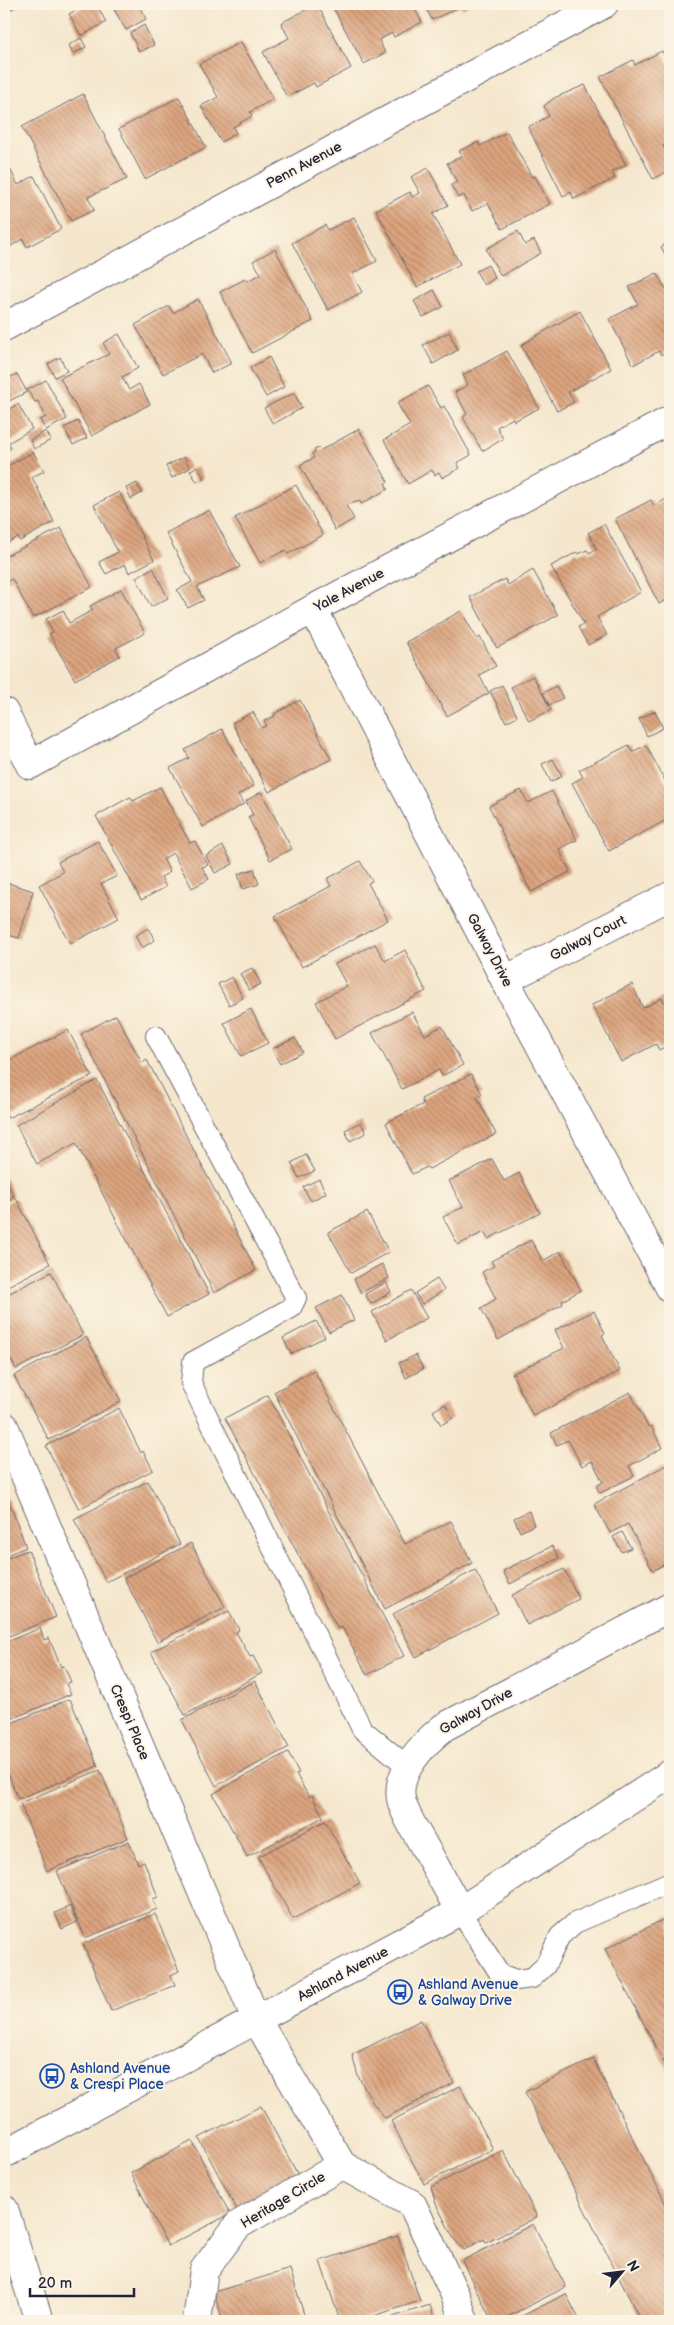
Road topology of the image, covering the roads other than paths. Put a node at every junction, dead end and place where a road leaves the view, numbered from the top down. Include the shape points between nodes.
1 (604, 4) edge
2 (4, 327) edge
3 (670, 420) edge
4 (313, 610) junction
5 (4, 712) edge
6 (670, 896) edge
7 (505, 980) junction
8 (156, 1036) dead end
9 (670, 1288) edge
10 (4, 1426) edge
11 (670, 1607) edge
12 (408, 1767) junction
13 (670, 1774) edge
14 (670, 1882) edge
15 (460, 1911) junction
16 (256, 2019) junction
17 (4, 2154) edge
18 (342, 2165) junction
19 (4, 2209) edge
20 (39, 2321) edge
21 (197, 2321) edge
22 (464, 2321) edge

1 - 2 main road, Penn Avenue
3 - 4 main road, Yale Avenue
4 - 5 main road, Yale Avenue via 30,765
4 - 7 main road, Galway Drive
6 - 7 main road, Galway Court
7 - 9 main road, Galway Drive
8 - 12 lane via 296,1298 292,1308 193,1362 191,1383 362,1729
10 - 16 main road, Crespi Place
11 - 12 main road, Galway Drive via 444,1727 422,1744
12 - 15 main road, Galway Drive via 402,1782 401,1801
13 - 15 main road, Ashland Avenue
14 - 15 lane via 575,1923 560,1936 546,1966 532,1978 516,1980 500,1974
15 - 16 main road, Ashland Avenue
16 - 17 main road, Ashland Avenue
16 - 18 main road
18 - 21 main road, Heritage Circle via 238,2225 204,2270
18 - 22 main road via 412,2204
19 - 20 main road

